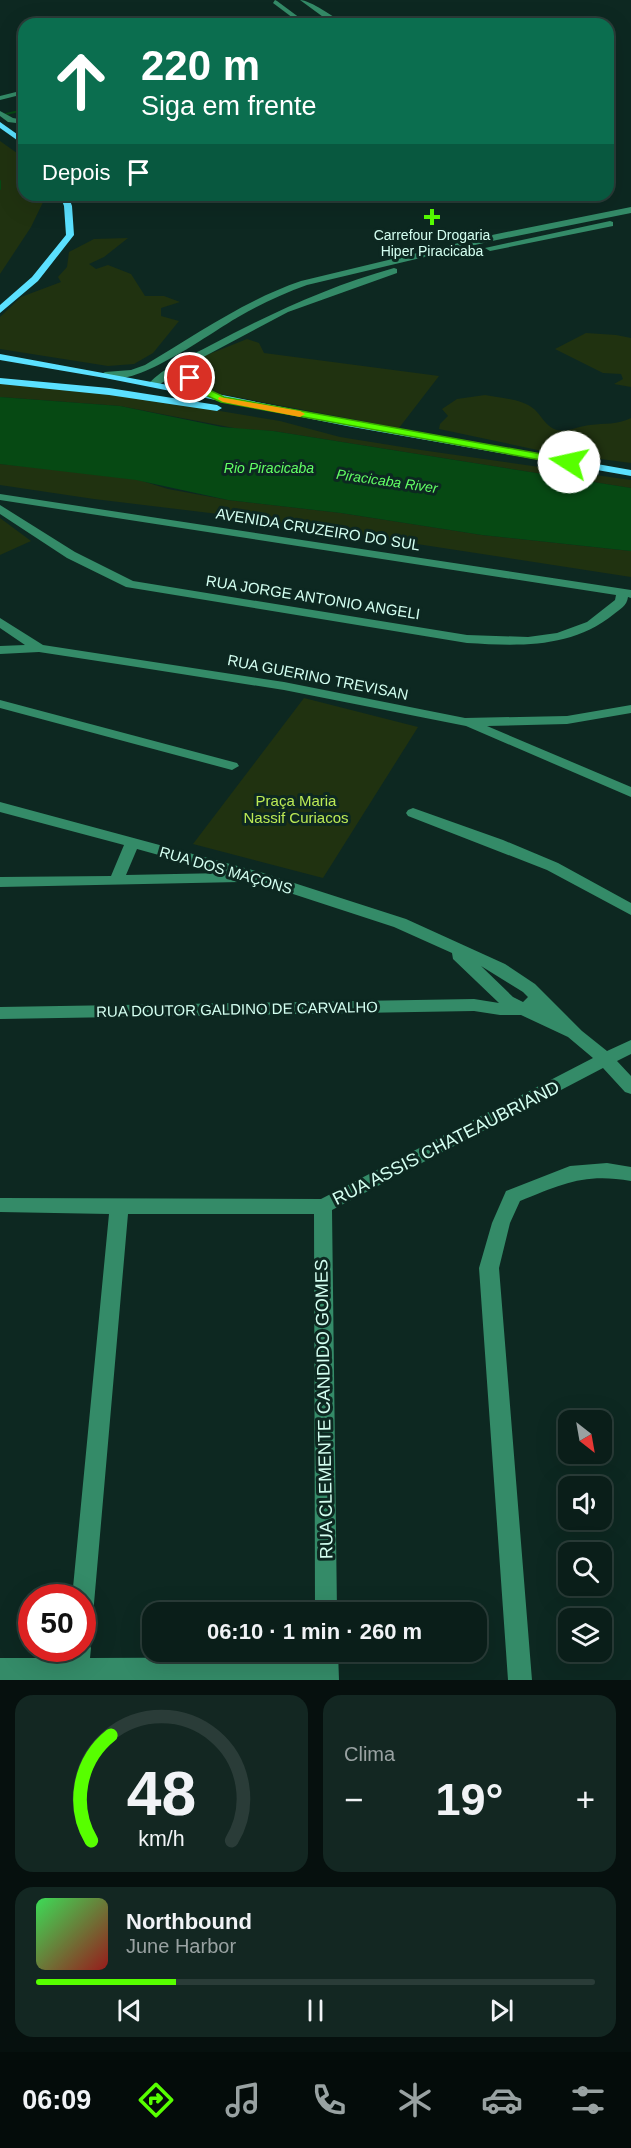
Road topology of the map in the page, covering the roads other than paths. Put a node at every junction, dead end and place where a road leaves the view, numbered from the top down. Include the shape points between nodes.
1 (284, 0) edge
2 (303, 0) edge
3 (297, 18) edge
4 (328, 18) edge
5 (18, 93) edge
6 (2, 97) edge
7 (0, 113) edge
8 (18, 121) edge
9 (18, 123) edge
10 (2, 127) edge
11 (0, 137) edge
12 (18, 139) edge
13 (18, 142) edge
14 (67, 201) edge
15 (631, 210) edge
16 (631, 220) edge
17 (550, 225) junction
18 (537, 239) junction
19 (327, 277) junction
20 (304, 283) junction
21 (330, 292) junction
22 (308, 300) junction
23 (0, 310) edge
24 (0, 357) edge
25 (190, 360) junction
26 (105, 375) junction
27 (0, 380) edge
28 (153, 384) junction
29 (221, 399) junction
30 (631, 473) edge
31 (631, 477) edge
32 (0, 497) edge
33 (20, 500) junction
34 (4, 512) edge
35 (627, 593) edge
36 (0, 622) edge
37 (39, 648) junction
38 (0, 650) edge
39 (0, 704) edge
40 (631, 709) edge
41 (465, 722) junction
42 (232, 766) dead end
43 (631, 792) edge
44 (0, 807) edge
45 (413, 813) dead end
46 (132, 843) junction
47 (255, 876) junction
48 (117, 881) junction
49 (0, 882) edge
50 (631, 910) edge
51 (448, 944) junction
52 (516, 979) junction
53 (495, 989) junction
54 (537, 996) junction
55 (474, 1005) junction
56 (521, 1010) junction
57 (0, 1012) edge
58 (576, 1035) junction
59 (631, 1046) edge
60 (606, 1060) junction
61 (631, 1087) edge
62 (631, 1174) edge
63 (0, 1205) edge
64 (322, 1206) junction
65 (119, 1207) junction
66 (85, 1584) edge
67 (326, 1602) edge
68 (78, 1666) edge
69 (327, 1667) edge
70 (0, 1670) edge
71 (520, 1680) edge

1 - 3 street via 275,2
2 - 4 street
5 - 6 street
7 - 8 street
9 - 10 street
10 - 12 main road
11 - 13 main road
14 - 23 main road via 70,235 35,279
15 - 17 street
16 - 18 street
17 - 18 street via 556,231
17 - 19 street
18 - 21 street via 432,260
19 - 20 street
19 - 21 street via 341,283
20 - 22 street via 281,296 294,302
20 - 26 street via 236,314 149,367
21 - 22 street
22 - 25 street
24 - 26 main road
25 - 28 street
25 - 29 main road via 190,378 196,387
26 - 28 main road
27 - 28 main road via 49,378 133,386
27 - 31 main road via 124,393
28 - 29 main road
29 - 30 main road
32 - 33 street, AVENIDA CRUZEIRO DO SUL
33 - 34 street
33 - 35 street, AVENIDA CRUZEIRO DO SUL
34 - 35 street, RUA JORGE ANTONIO ANGELI via 72,555 130,584 467,639 524,642 577,630 596,622
36 - 37 street
37 - 38 street, RUA GUERINO TREVISAN
37 - 41 street, RUA GUERINO TREVISAN via 284,686
39 - 42 street
40 - 41 street, RUA GUERINO TREVISAN via 567,720
41 - 43 street
44 - 46 street, RUA DOS MAÇONS
45 - 50 street via 518,850 604,892
46 - 47 street, RUA DOS MAÇONS
46 - 48 street
47 - 48 street
47 - 51 street, RUA DOS MAÇONS via 400,923
48 - 49 street
51 - 52 street, RUA DOS MAÇONS
51 - 53 street, RUA DOS MAÇONS
52 - 53 street via 505,980
52 - 54 street, RUA DOS MAÇONS
53 - 55 street via 485,1001
53 - 56 street, RUA DOS MAÇONS
54 - 56 street
54 - 58 street, RUA DOS MAÇONS
55 - 56 street, RUA DOUTOR GALDINO DE CARVALHO
55 - 57 street, RUA DOUTOR GALDINO DE CARVALHO
56 - 58 street, RUA DOS MAÇONS
58 - 60 street, RUA DOS MAÇONS
59 - 60 street, RUA ASSIS CHATEAUBRIAND
60 - 61 street, RUA DOS MAÇONS
60 - 64 street, RUA ASSIS CHATEAUBRIAND
62 - 71 street via 607,1170 570,1173 513,1197 501,1223 489,1268
63 - 65 street, RUA ASSIS CHATEAUBRIAND
64 - 65 street, RUA ASSIS CHATEAUBRIAND
64 - 67 street, RUA CLEMENTE CANDIDO GOMES
65 - 66 street
68 - 69 street
68 - 70 street

